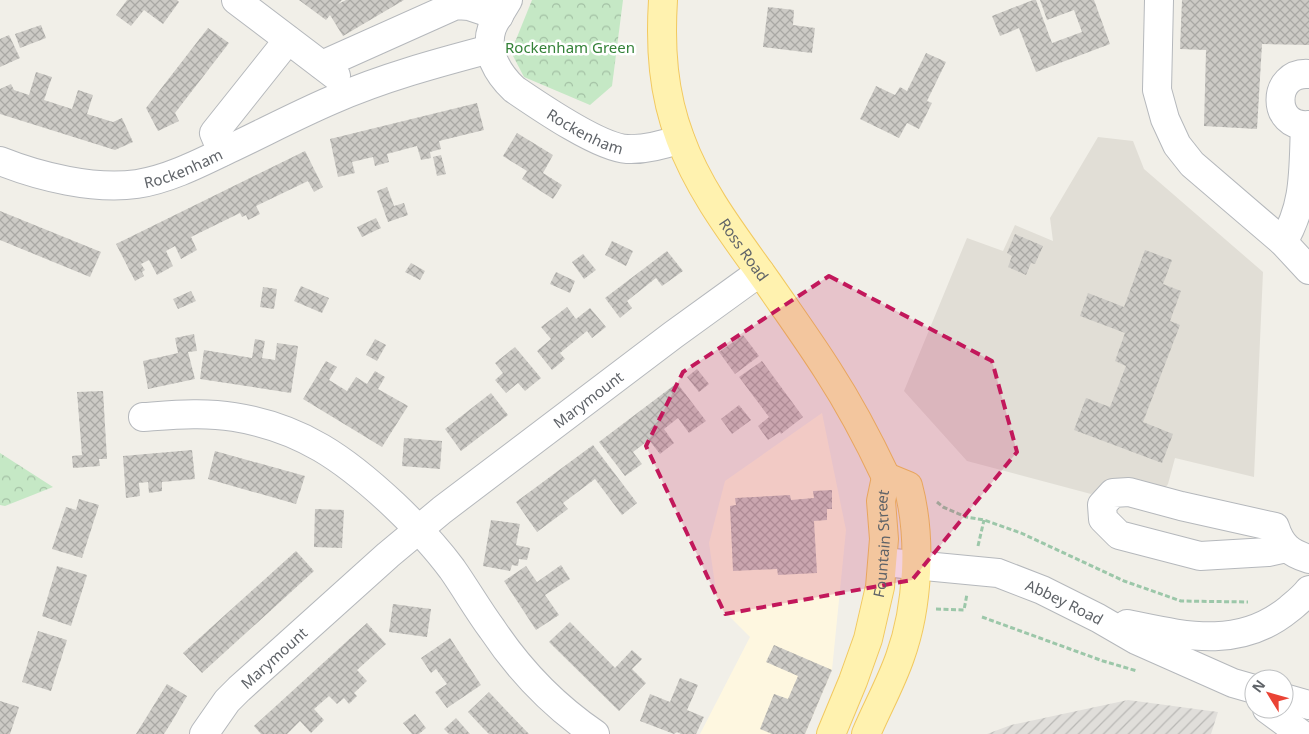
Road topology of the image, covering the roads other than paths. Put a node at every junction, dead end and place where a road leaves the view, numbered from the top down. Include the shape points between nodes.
1 (236, 0) edge
2 (663, 0) edge
3 (1159, 0) edge
4 (504, 8) edge
5 (288, 40) junction
6 (490, 49) junction
7 (322, 65) junction
8 (1309, 74) edge
9 (355, 91) junction
10 (1307, 126) edge
11 (680, 139) junction
12 (222, 152) junction
13 (0, 161) edge
14 (1283, 242) junction
15 (1309, 270) edge
16 (760, 272) junction
17 (143, 417) dead end
18 (886, 477) junction
19 (419, 529) junction
20 (1290, 545) edge
21 (883, 562) junction
22 (915, 565) junction
23 (1309, 590) edge
24 (1098, 618) junction
25 (1243, 686) edge
26 (1294, 701) edge
27 (1309, 705) edge
28 (1281, 719) edge
29 (204, 734) edge
30 (595, 734) edge
31 (831, 734) edge
32 (866, 734) edge
33 (1301, 734) edge

1 - 5 street
2 - 11 main road, Ross Road via 664,77
3 - 14 street via 1157,90 1172,135 1192,164
4 - 6 street via 492,29
4 - 7 street via 456,5
5 - 7 street
5 - 12 street via 214,133
6 - 9 street, Rockenham
6 - 11 street, Rockenham via 506,82 576,128 604,142 624,149 636,149
7 - 9 street
8 - 10 street via 1295,76 1288,81 1280,96 1283,113 1289,120
9 - 12 street, Rockenham
10 - 14 street via 1301,197 1294,222
11 - 16 main road, Ross Road via 708,194
12 - 13 street, Rockenham via 173,174 123,186 69,181
14 - 15 street
16 - 18 main road, Ross Road via 829,371
16 - 19 street, Marymount
17 - 19 street via 198,414 233,417 292,433 350,465
18 - 21 main road, Fountain Street via 881,501
18 - 22 main road, Fountain Street via 908,486 913,502
19 - 29 street, Marymount via 239,689
19 - 30 street via 452,569 518,664 557,705
20 - 20 street via 1268,552 1200,556 1119,535 1103,519 1102,505 1113,493 1129,492 1181,506
21 - 22 street, Abbey Road
21 - 31 main road, Fountain Street via 868,639
22 - 24 street, Abbey Road via 998,573
22 - 32 main road, Fountain Street via 906,641
23 - 24 street via 1275,620 1225,637 1177,634
24 - 25 street, Abbey Road via 1136,640
26 - 27 street
28 - 33 street

